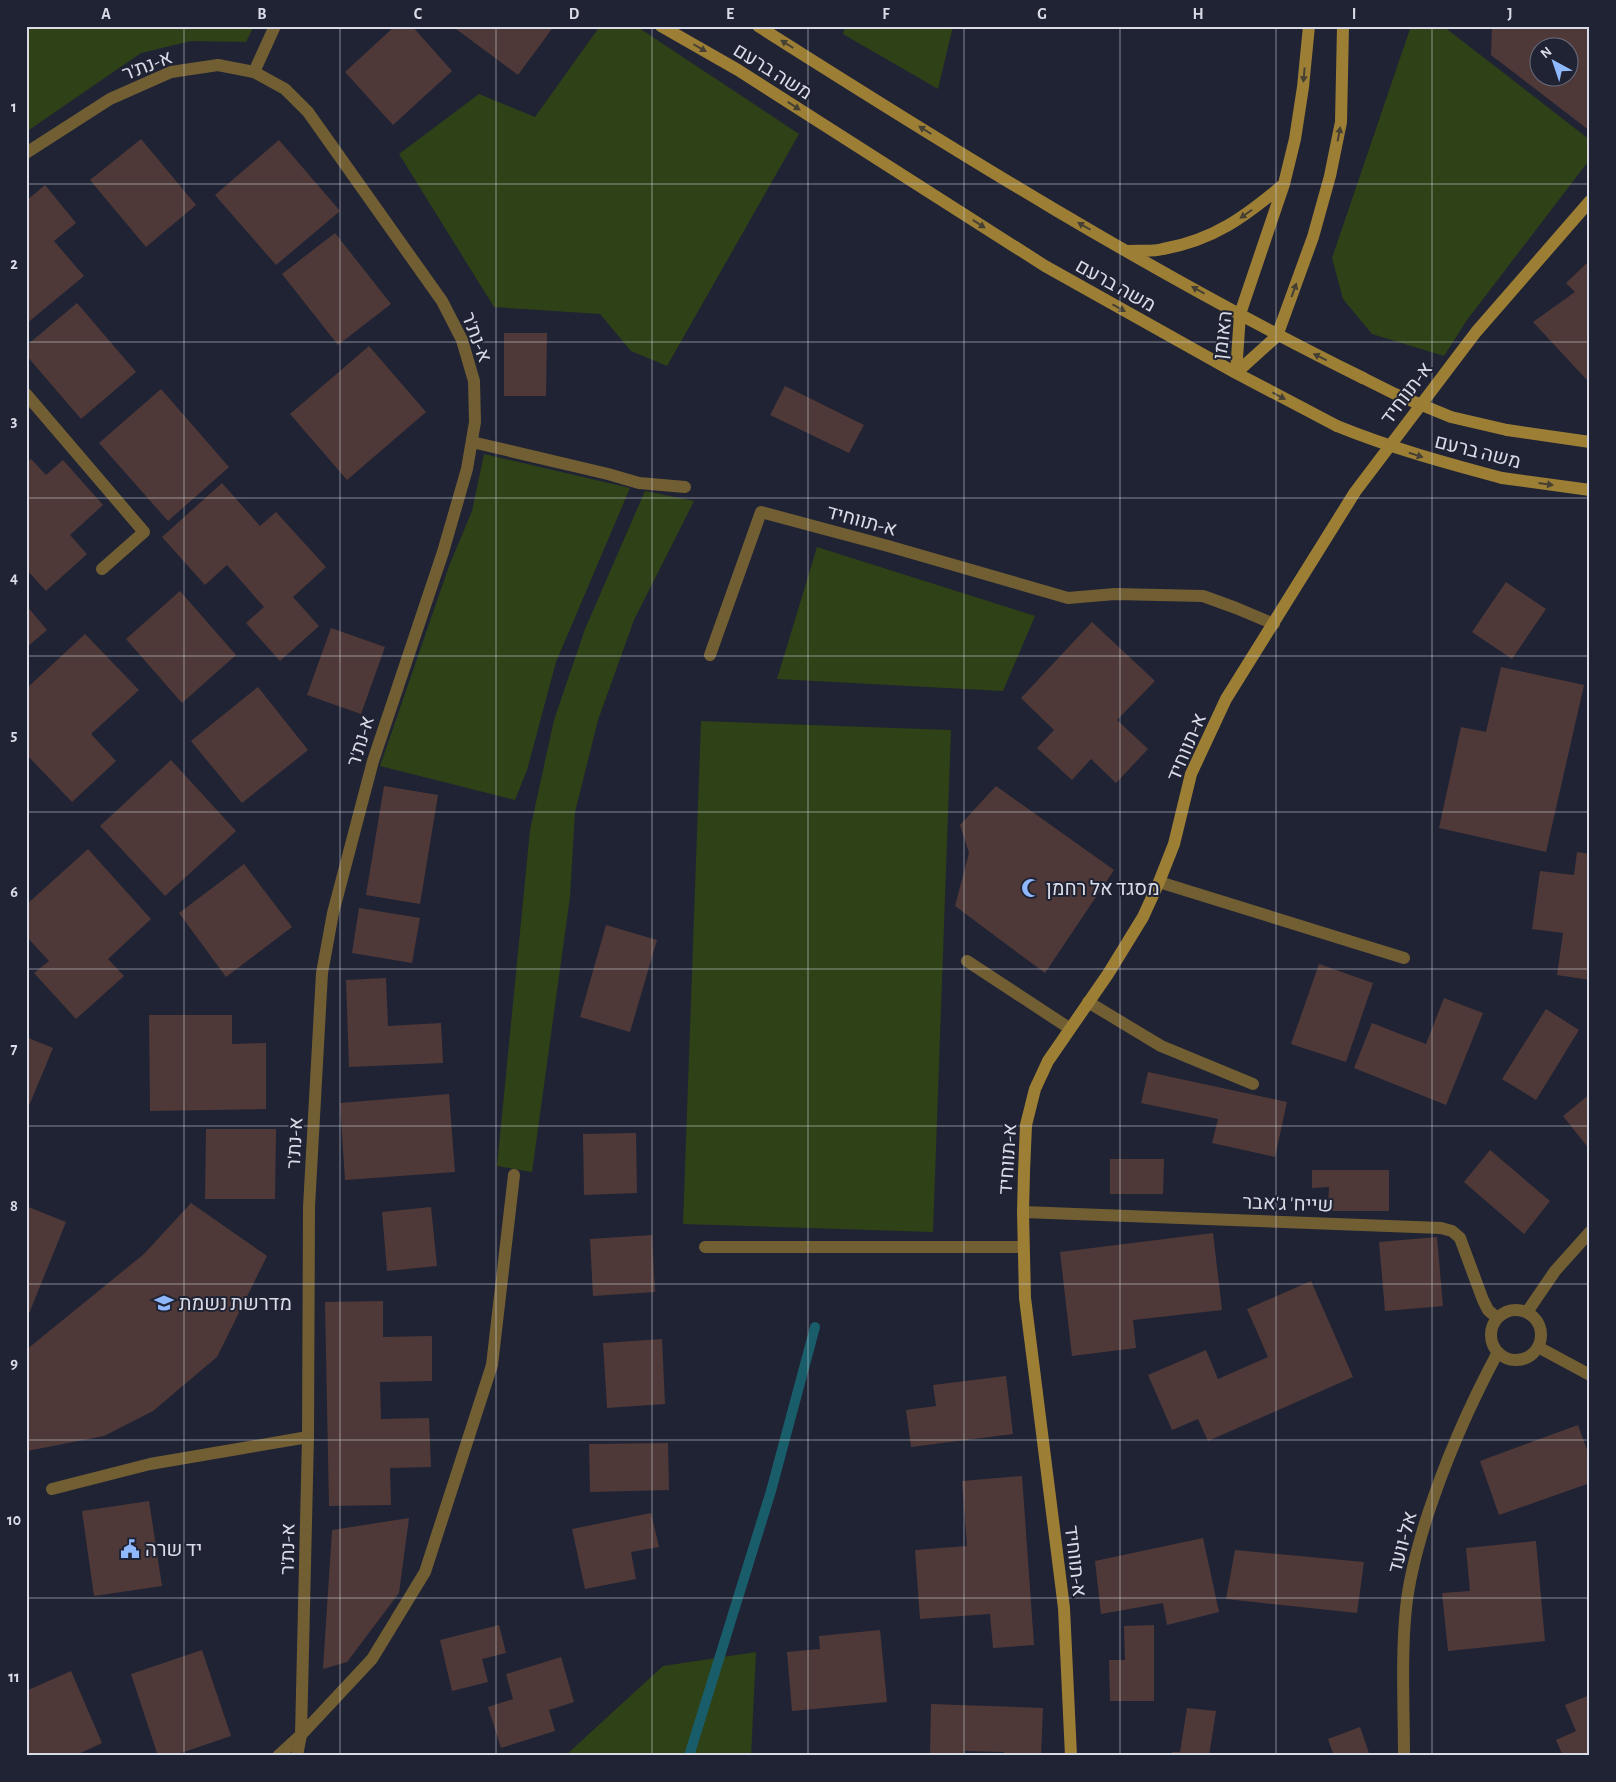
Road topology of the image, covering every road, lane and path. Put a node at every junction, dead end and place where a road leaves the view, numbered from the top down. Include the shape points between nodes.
1 (275, 26) edge
2 (661, 26) edge
3 (1309, 26) edge
4 (1343, 26) edge
5 (758, 27) edge
6 (254, 72) junction
7 (26, 153) edge
8 (1284, 184) junction
9 (1590, 201) edge
10 (1127, 251) junction
11 (1240, 314) junction
12 (1277, 336) junction
13 (1236, 373) junction
14 (26, 394) edge
15 (472, 442) junction
16 (1590, 442) edge
17 (685, 487) dead end
18 (1590, 490) edge
19 (102, 569) dead end
20 (1274, 624) junction
21 (710, 655) dead end
22 (1159, 882) junction
23 (1404, 958) dead end
24 (967, 961) dead end
25 (1088, 1002) junction
26 (1070, 1028) junction
27 (1253, 1084) dead end
28 (514, 1175) dead end
29 (1023, 1212) junction
30 (1590, 1232) edge
31 (705, 1247) dead end
32 (1023, 1247) junction
33 (1527, 1312) junction
34 (1497, 1318) junction
35 (1538, 1348) junction
36 (1498, 1352) junction
37 (1590, 1375) edge
38 (308, 1437) junction
39 (52, 1489) dead end
40 (301, 1735) junction
41 (278, 1756) edge
42 (297, 1756) edge
43 (1071, 1756) edge
44 (1404, 1756) edge

1 - 6 street
2 -> 13 street, משה ברעם via 738,70 1045,266
3 -> 8 street, האומן via 1302,96
12 -> 4 street, האומן via 1330,176 1341,122
10 -> 5 street, משה ברעם
6 - 7 street, א-נת'ר via 218,65 171,72 110,99
6 - 15 street, א-נת'ר via 285,89 308,112 442,301 462,340 474,381
8 -> 10 street via 1246,215 1202,238 1161,250
8 - 11 street, האומן
9 - 20 street, א-תווחיד via 1476,332 1355,492
11 -> 10 street, משה ברעם
11 - 12 street, משה ברעם
11 - 13 street, האומן
12 - 13 street, האומן
16 -> 12 street, משה ברעם, bridge via 1507,430 1451,417 1395,394
13 -> 18 street, משה ברעם, bridge via 1372,441 1502,478
14 - 19 street via 144,532
15 - 17 street via 638,483
15 - 38 street, א-נת'ר via 444,552 373,761 333,913 322,973 309,1207
20 - 21 street, א-תווחיד via 1203,596 1114,594 1068,598 761,512
20 - 22 street, א-תווחיד via 1226,699 1191,774 1174,844
22 - 23 street
22 - 25 street, א-תווחיד via 1143,917
24 - 26 street
25 - 26 street, א-תווחיד
25 - 27 street via 1161,1046
26 - 29 street, א-תווחיד via 1048,1061 1035,1089 1026,1125
28 - 40 street via 492,1365 425,1572 372,1659
29 - 32 street, א-תווחיד
29 - 34 street, שייח' ג'אבר via 1441,1228 1460,1238 1483,1300
30 - 33 street via 1555,1271
31 - 32 street
32 - 43 street, א-תווחיד via 1025,1298 1064,1608
33 - 34 street via 1512,1310
33 - 35 street via 1539,1324 1541,1340
34 - 36 street via 1490,1334 1491,1343
35 - 36 street via 1518,1361
35 - 37 street
36 - 44 street, אל-וועד via 1472,1401 1439,1480 1414,1559 1406,1607 1403,1661
38 - 39 street via 150,1464
38 - 40 street, א-נת'ר
40 - 41 street
40 - 42 street, א-נת'ר

